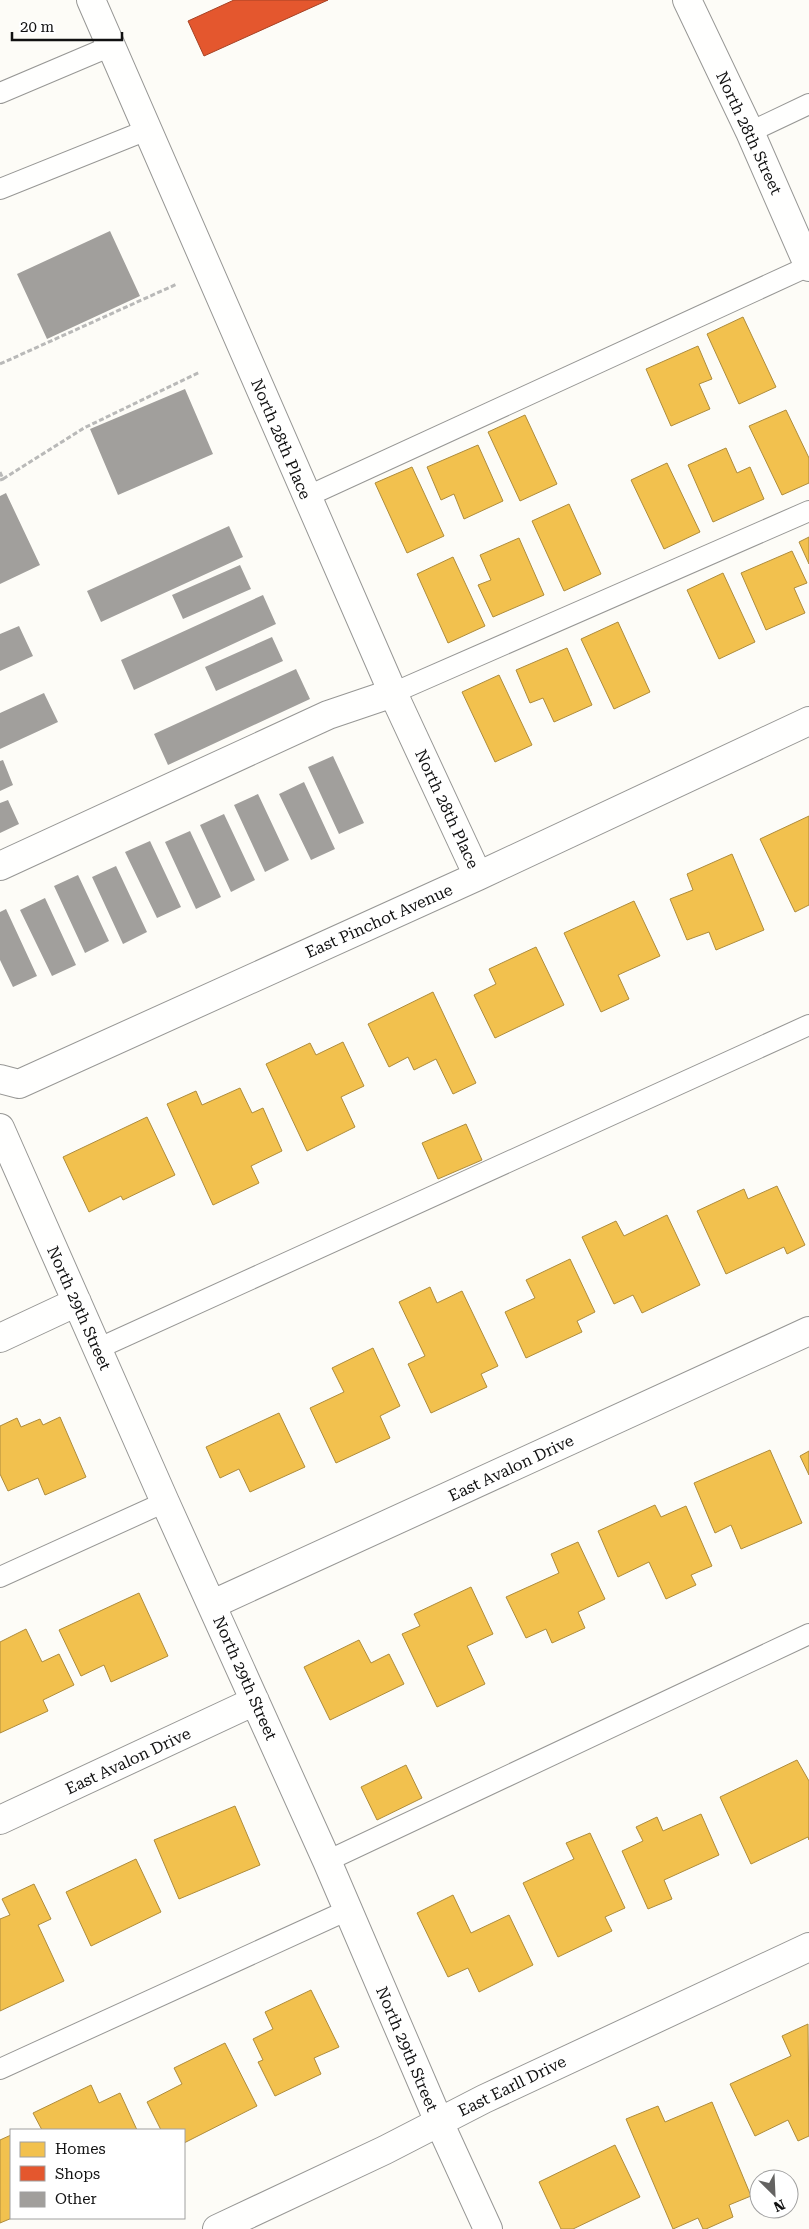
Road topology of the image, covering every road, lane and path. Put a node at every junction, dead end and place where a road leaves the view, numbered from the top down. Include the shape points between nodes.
1 (92, 0) edge
2 (687, 0) edge
3 (110, 46) junction
4 (0, 93) edge
5 (809, 104) edge
6 (147, 130) junction
7 (750, 132) junction
8 (0, 189) edge
9 (809, 266) edge
10 (177, 284) dead end
11 (0, 364) edge
12 (200, 372) dead end
13 (0, 472) edge
14 (2, 480) edge
15 (306, 497) junction
16 (809, 511) edge
17 (393, 693) junction
18 (809, 721) edge
19 (0, 866) edge
20 (478, 876) junction
21 (809, 1025) edge
22 (0, 1079) edge
23 (0, 1128) edge
24 (77, 1302) junction
25 (809, 1331) edge
26 (0, 1338) edge
27 (97, 1349) junction
28 (165, 1502) junction
29 (0, 1577) edge
30 (212, 1604) junction
31 (809, 1634) edge
32 (255, 1701) junction
33 (0, 1820) edge
34 (327, 1860) junction
35 (348, 1910) junction
36 (809, 1947) edge
37 (0, 2069) edge
38 (438, 2122) junction
39 (217, 2229) edge
40 (488, 2229) edge

1 - 3 street, North 28th Place
2 - 7 street, North 28th Street
3 - 4 lane
3 - 6 street, North 28th Place
5 - 7 lane
6 - 8 lane
6 - 15 street, North 28th Place
7 - 9 street, North 28th Street
9 - 15 lane
10 - 11 path
12 - 14 path via 84,428
13 - 14 path
15 - 17 street, North 28th Place
16 - 17 lane
17 - 19 street via 328,715
17 - 20 street, North 28th Place
18 - 20 street, East Pinchot Avenue
20 - 22 street, East Pinchot Avenue via 19,1084
21 - 27 lane
23 - 24 street, North 29th Street
24 - 26 street
24 - 27 street, North 29th Street
25 - 30 street, East Avalon Drive
27 - 28 street, North 29th Street
28 - 29 lane
28 - 30 street, North 29th Street
30 - 32 street, North 29th Street
31 - 34 lane
32 - 33 street, East Avalon Drive
32 - 34 street, North 29th Street
34 - 35 street, North 29th Street
35 - 37 lane
35 - 38 street, North 29th Street
36 - 38 street, East Earll Drive
38 - 39 street, East Earll Drive
38 - 40 street, North 29th Street

